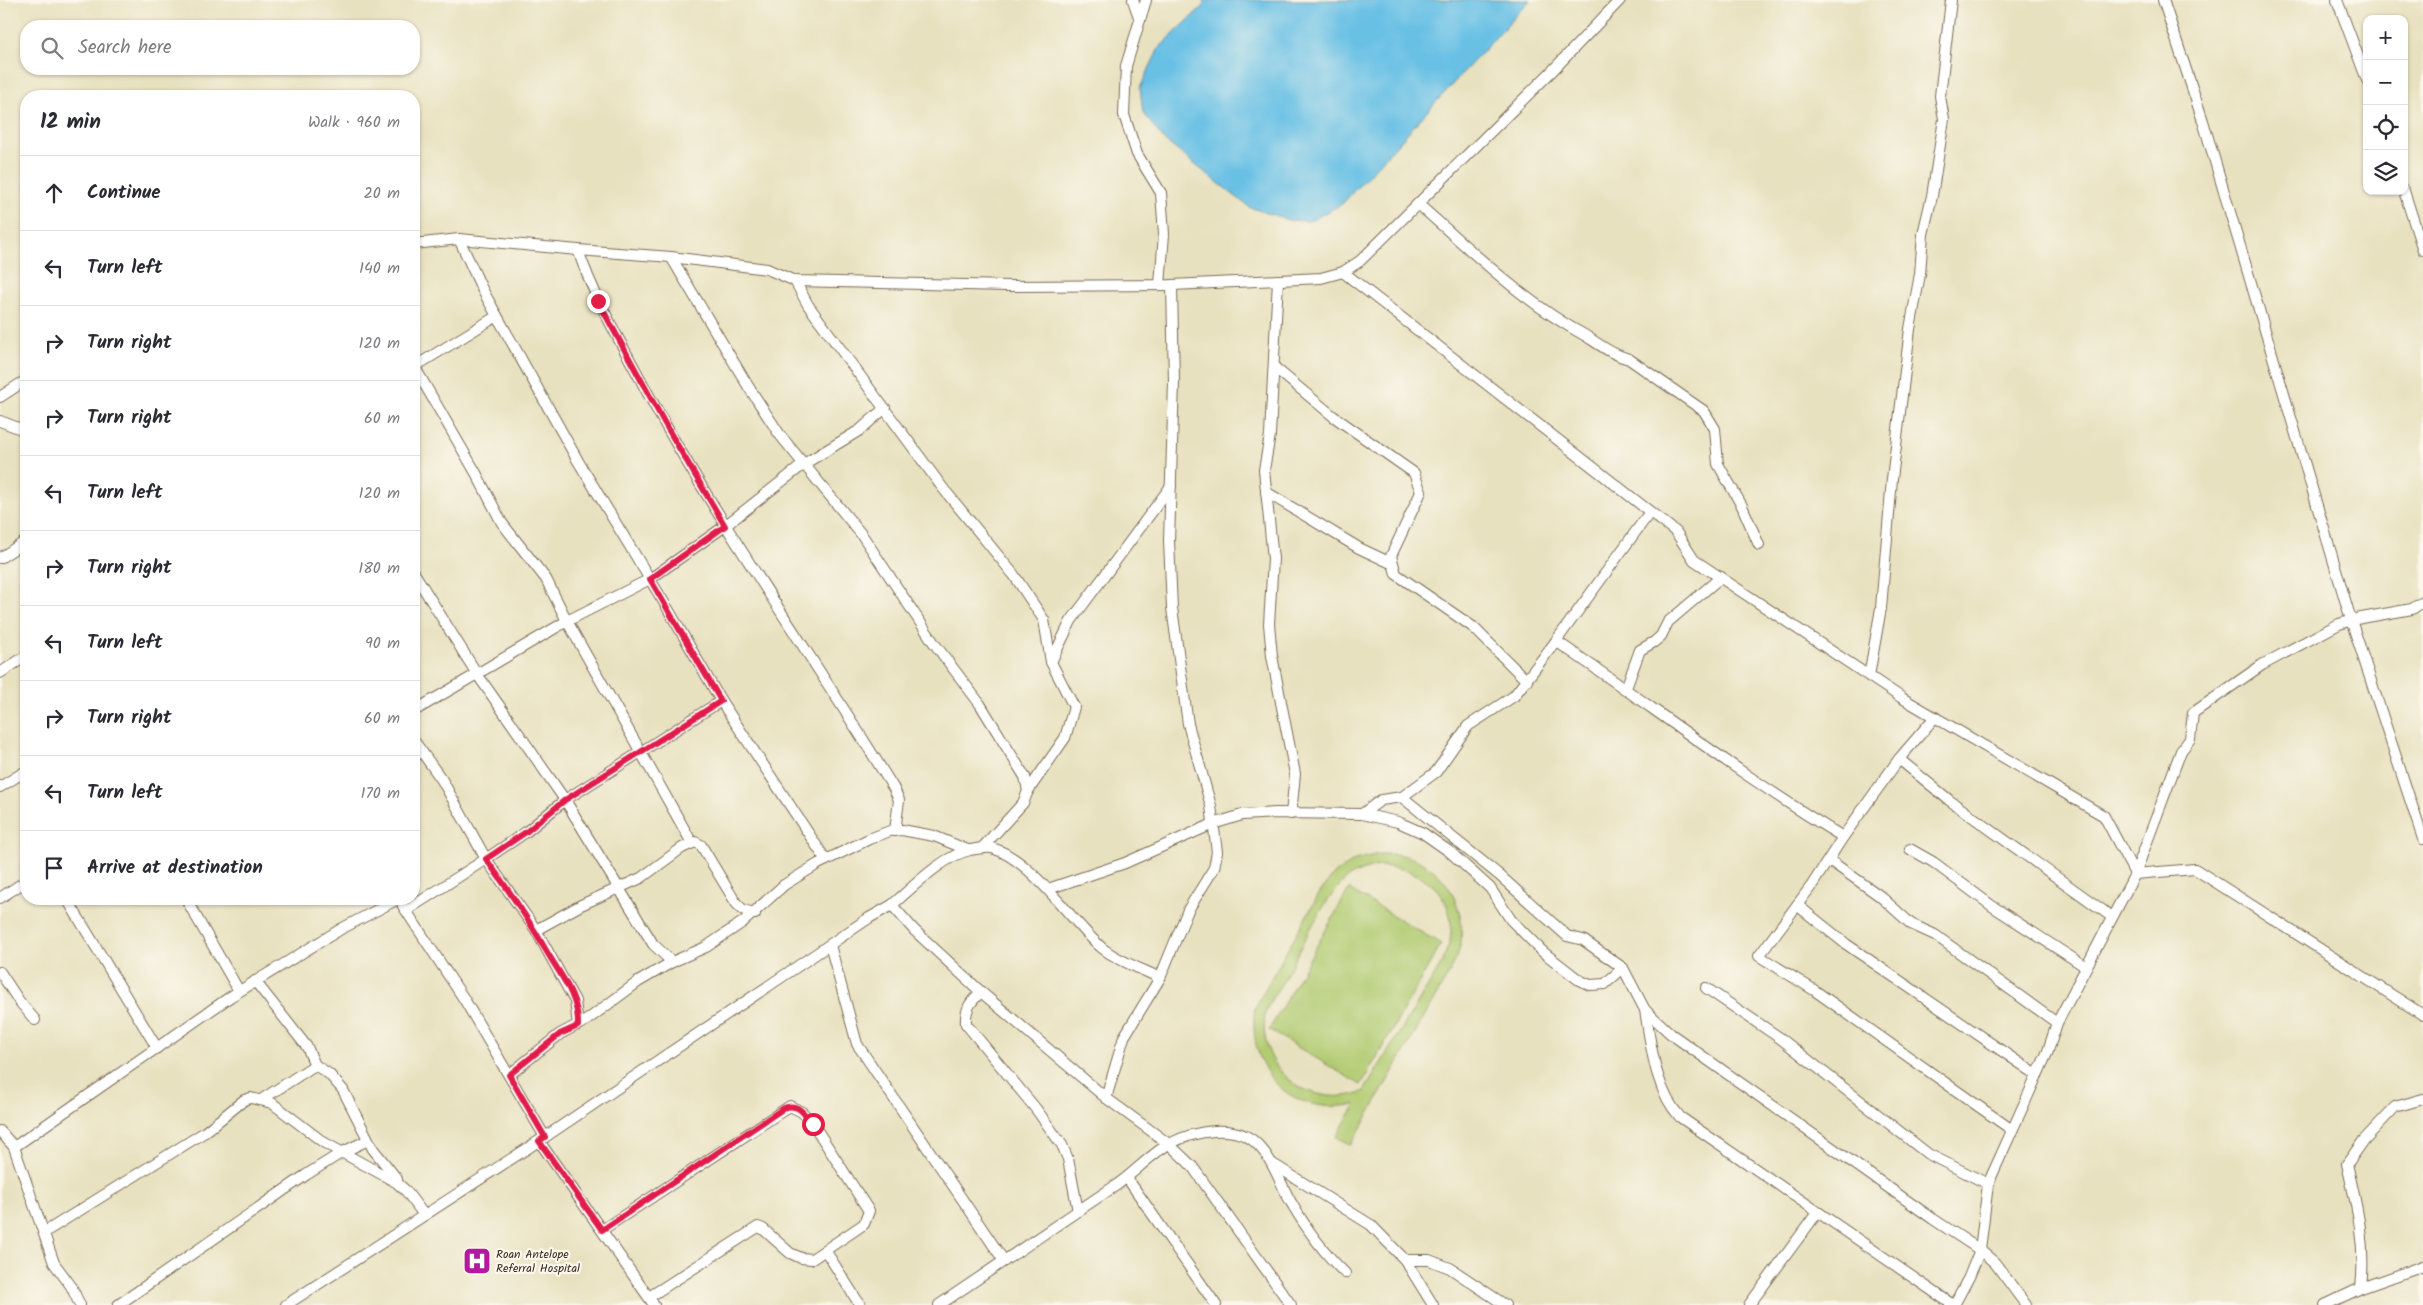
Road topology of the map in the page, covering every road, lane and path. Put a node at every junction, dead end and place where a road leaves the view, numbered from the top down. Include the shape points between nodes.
1 (1132, 0) edge
2 (1146, 0) edge
3 (1620, 0) edge
4 (1951, 0) edge
5 (2164, 0) edge
6 (2337, 0) edge
7 (1140, 20) junction
8 (2363, 69) edge
9 (2405, 195) edge
10 (1418, 204) junction
11 (459, 239) junction
12 (420, 243) edge
13 (578, 250) junction
14 (2423, 250) edge
15 (671, 256) junction
16 (1343, 272) junction
17 (1278, 280) junction
18 (795, 281) junction
19 (1160, 285) junction
20 (1172, 285) junction
21 (497, 316) junction
22 (420, 362) edge
23 (1274, 367) junction
24 (420, 377) edge
25 (20, 384) edge
26 (0, 397) edge
27 (885, 408) junction
28 (0, 421) edge
29 (20, 429) edge
30 (804, 464) junction
31 (1171, 486) junction
32 (1266, 492) junction
33 (1650, 512) junction
34 (725, 526) junction
35 (20, 545) edge
36 (1759, 545) dead end
37 (0, 558) edge
38 (1393, 564) junction
39 (1720, 577) junction
40 (650, 579) junction
41 (420, 583) edge
42 (2423, 602) edge
43 (2351, 620) junction
44 (567, 621) junction
45 (1556, 641) junction
46 (20, 660) edge
47 (1051, 662) junction
48 (0, 673) edge
49 (477, 674) junction
50 (1869, 676) junction
51 (1527, 682) junction
52 (1626, 688) junction
53 (721, 701) junction
54 (420, 707) edge
55 (1934, 717) junction
56 (420, 749) edge
57 (640, 751) junction
58 (1899, 759) junction
59 (20, 775) edge
60 (0, 788) edge
61 (1028, 790) junction
62 (1402, 797) junction
63 (565, 800) junction
64 (1292, 814) junction
65 (1362, 814) junction
66 (1213, 824) junction
67 (895, 831) junction
68 (1843, 838) junction
69 (2423, 839) edge
70 (692, 843) junction
71 (982, 848) junction
72 (1910, 849) dead end
73 (968, 850) junction
74 (486, 859) junction
75 (826, 860) junction
76 (1829, 860) junction
77 (2135, 874) junction
78 (20, 885) edge
79 (620, 889) junction
80 (1048, 889) junction
81 (0, 898) edge
82 (420, 902) edge
83 (71, 905) edge
84 (189, 905) edge
85 (387, 905) edge
86 (403, 905) edge
87 (415, 905) edge
88 (892, 905) junction
89 (1797, 905) junction
90 (407, 910) junction
91 (755, 914) junction
92 (2112, 917) junction
93 (536, 930) junction
94 (830, 945) junction
95 (672, 962) junction
96 (2086, 966) junction
97 (1623, 968) junction
98 (0, 972) edge
99 (1160, 978) junction
100 (255, 981) junction
101 (1706, 988) dead end
102 (239, 991) junction
103 (980, 992) junction
104 (1645, 1010) junction
105 (2423, 1015) edge
106 (35, 1020) dead end
107 (2057, 1023) junction
108 (578, 1026) junction
109 (157, 1048) junction
110 (315, 1064) junction
111 (509, 1075) junction
112 (2037, 1075) junction
113 (1106, 1098) junction
114 (2423, 1099) edge
115 (261, 1100) junction
116 (2012, 1130) junction
117 (0, 1131) edge
118 (542, 1139) junction
119 (368, 1140) junction
120 (1168, 1144) junction
121 (14, 1147) junction
122 (341, 1153) junction
123 (1272, 1164) junction
124 (1127, 1178) junction
125 (1988, 1184) junction
126 (406, 1191) junction
127 (1078, 1210) junction
128 (1817, 1213) junction
129 (424, 1215) junction
130 (602, 1230) junction
131 (45, 1232) junction
132 (826, 1250) junction
133 (1980, 1250) junction
134 (1405, 1260) junction
135 (1004, 1261) junction
136 (2423, 1266) edge
137 (1345, 1273) dead end
138 (2361, 1288) junction
139 (652, 1301) edge
140 (2342, 1302) edge
141 (80, 1305) edge
142 (118, 1305) edge
143 (286, 1305) edge
144 (860, 1305) edge
145 (938, 1305) edge
146 (1216, 1305) edge
147 (1291, 1305) edge
148 (1433, 1305) edge
149 (1505, 1305) edge
150 (1749, 1305) edge
151 (1953, 1305) edge
152 (2026, 1305) edge
153 (2326, 1305) edge

1 - 7 street
2 - 7 street
3 - 10 street
4 - 50 street via 1940,96 1944,119 1910,329 1892,477 1881,608
5 - 43 street
6 - 8 street
7 - 19 street via 1126,66 1124,115 1137,154 1161,193 1164,234
9 - 14 street
10 - 16 street via 1360,261
10 - 36 street via 1529,301 1616,356 1629,359 1704,411 1714,429 1718,464
11 - 12 street
11 - 13 street
11 - 21 street
13 - 15 street
13 - 34 street via 598,301
15 - 18 street via 767,269
15 - 30 street via 748,386 780,435
16 - 17 street via 1321,278
16 - 33 street
17 - 20 street
17 - 23 street
18 - 19 street via 1008,286
18 - 27 street via 808,305
19 - 20 street
20 - 31 street
21 - 22 street
21 - 40 street via 574,455
23 - 32 street via 1270,435 1264,470
23 - 38 street via 1333,416 1414,474 1421,492 1390,556
24 - 44 street via 502,523 546,579
25 - 26 street
27 - 30 street via 860,430
27 - 47 street via 942,487 1014,575 1044,620
28 - 29 street
30 - 34 street
30 - 61 street via 862,535 934,643 980,704 1025,776
31 - 47 street via 1071,621
31 - 66 street via 1169,541 1178,660 1188,724
32 - 38 street via 1359,548
32 - 64 street via 1273,559 1269,624 1272,656 1295,774
33 - 39 street via 1676,532 1694,560
33 - 45 street
34 - 40 street
34 - 67 street via 894,789 898,800
35 - 37 street
38 - 51 street via 1396,574 1473,628
39 - 50 street
39 - 52 street via 1668,622 1661,636 1640,650
40 - 44 street
40 - 53 street
41 - 49 street
42 - 43 street via 2412,609
43 - 69 street
43 - 77 street via 2262,665 2193,713 2190,738 2181,751
44 - 49 street
44 - 57 street
45 - 51 street
45 - 52 street
46 - 48 street
47 - 61 street via 1074,707 1065,738
49 - 54 street
49 - 63 street
50 - 55 street
51 - 62 street via 1514,696 1468,726 1436,772
52 - 68 street via 1795,809
53 - 57 street
53 - 75 street
55 - 58 street
55 - 77 street via 2104,816
56 - 74 street via 442,780
57 - 63 street
57 - 70 street
58 - 68 street
58 - 92 street via 1949,800
59 - 60 street
61 - 71 street via 1023,803
62 - 65 street via 1381,800
62 - 97 street via 1567,936 1583,940
63 - 74 street
63 - 79 street
64 - 65 street
64 - 66 street via 1242,815
65 - 97 street via 1378,816 1414,829 1450,852 1490,888 1511,920 1543,952 1579,980 1590,985 1605,984
66 - 80 street via 1125,863
66 - 99 street via 1217,852 1214,868 1188,910
67 - 73 street via 934,836
67 - 75 street via 869,839
68 - 76 street
70 - 79 street
70 - 91 street via 701,845 736,904
71 - 73 street
71 - 80 street via 1003,853
72 - 96 street
73 - 88 street via 926,875
74 - 82 street
74 - 93 street
75 - 91 street via 784,885
76 - 89 street
76 - 107 street via 1880,896 1911,924 1935,935
77 - 92 street
77 - 105 street via 2195,869
78 - 81 street
79 - 93 street via 581,905
79 - 95 street via 652,944
80 - 99 street via 1104,950
83 - 109 street
84 - 102 street
85 - 100 street
86 - 90 street
87 - 90 street
88 - 94 street
88 - 103 street
89 - 112 street via 1854,949
89 - 116 street via 1759,956 1814,990
90 - 111 street
91 - 95 street via 706,947
92 - 96 street
93 - 108 street via 575,1001
94 - 118 street
94 - 135 street via 857,1044
95 - 108 street via 638,982
96 - 107 street
97 - 104 street
98 - 106 street
99 - 113 street via 1124,1037
100 - 102 street
100 - 110 street via 307,1047
101 - 125 street via 1780,1038 1928,1154
102 - 109 street
103 - 113 street
103 - 127 street via 968,1007 966,1024 1062,1145
104 - 128 street via 1657,1066 1673,1109
104 - 133 street via 1701,1056
107 - 112 street
108 - 111 street via 560,1034
109 - 121 street
110 - 115 street
110 - 119 street via 343,1090
111 - 118 street
112 - 116 street
113 - 120 street
114 - 138 street via 2395,1107 2364,1140 2348,1164 2364,1259
115 - 122 street via 272,1104
115 - 131 street via 244,1100 205,1132
116 - 125 street
117 - 121 street
118 - 129 street
118 - 130 street
119 - 122 street
119 - 126 street
120 - 123 street via 1213,1130 1228,1130 1258,1144
120 - 124 street
120 - 147 street via 1192,1166 1227,1211
121 - 131 street
122 - 126 street via 384,1174
122 - 142 street
123 - 134 street via 1371,1224
123 - 137 street via 1292,1205
124 - 127 street
124 - 146 street
125 - 133 street
126 - 129 street
127 - 135 street
128 - 150 street
128 - 151 street
129 - 143 street
130 - 132 street via 790,1106 802,1112 813,1124 870,1211 864,1224
130 - 139 street
131 - 141 street via 54,1263
132 - 139 street via 812,1259 801,1258 758,1227
132 - 144 street
133 - 151 street
133 - 152 street via 1995,1262
134 - 148 street
134 - 149 street via 1429,1260 1450,1268
135 - 145 street
136 - 138 street
138 - 140 street
140 - 153 street

